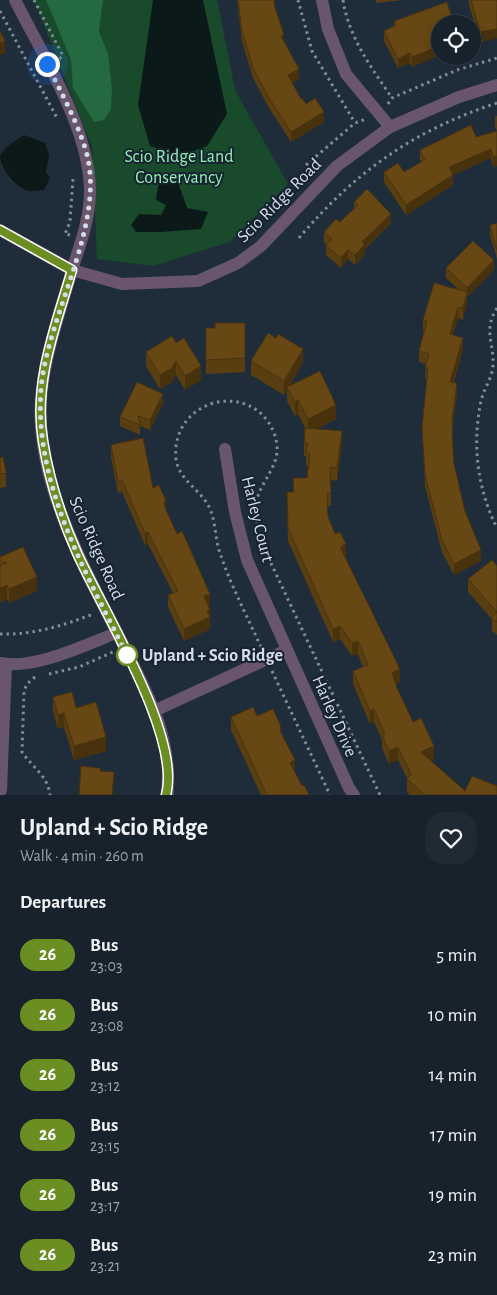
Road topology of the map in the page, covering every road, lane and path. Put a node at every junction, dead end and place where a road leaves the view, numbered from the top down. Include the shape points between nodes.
1 (16, 0) edge
2 (298, 0) edge
3 (322, 0) edge
4 (343, 0) edge
5 (0, 11) edge
6 (497, 58) edge
7 (497, 85) edge
8 (392, 98) junction
9 (497, 103) edge
10 (377, 111) junction
11 (58, 120) dead end
12 (355, 123) junction
13 (390, 127) junction
14 (306, 165) dead end
15 (73, 177) dead end
16 (0, 230) edge
17 (83, 237) junction
18 (299, 238) dead end
19 (72, 270) junction
20 (497, 308) edge
21 (224, 448) dead end
22 (497, 528) edge
23 (105, 610) junction
24 (116, 633) junction
25 (0, 634) edge
26 (123, 648) junction
27 (287, 650) junction
28 (3, 663) edge
29 (154, 710) junction
30 (1, 790) edge
31 (167, 793) edge
32 (50, 795) edge
33 (354, 795) edge

1 - 17 street via 86,152 90,193
2 - 12 path via 312,51
3 - 10 street via 328,29 346,74
4 - 8 path via 355,39
5 - 11 path
6 - 8 path via 457,70
7 - 13 street, Scio Ridge Road via 459,96
8 - 10 path
9 - 18 path via 435,127 403,144 362,173
10 - 12 path
10 - 13 street
12 - 14 path
13 - 19 street, Scio Ridge Road via 337,166 261,246 230,267 198,281 122,284
15 - 17 path via 70,222 65,234
16 - 19 street, Scio Ridge Road
17 - 19 street
19 - 23 street, Scio Ridge Road via 41,389 42,439 56,498
20 - 22 path via 489,338 493,364 477,427 479,474
21 - 27 street, Harley Court via 247,560
23 - 24 street, Scio Ridge Road
23 - 25 path via 40,632
24 - 26 street, Scio Ridge Road
24 - 28 street via 35,661
26 - 29 street, Scio Ridge Road
26 - 32 path via 79,667 32,678 27,684 22,752 43,777
27 - 29 street
27 - 33 street, Harley Drive
28 - 30 street
29 - 31 street, Scio Ridge Road via 166,754

